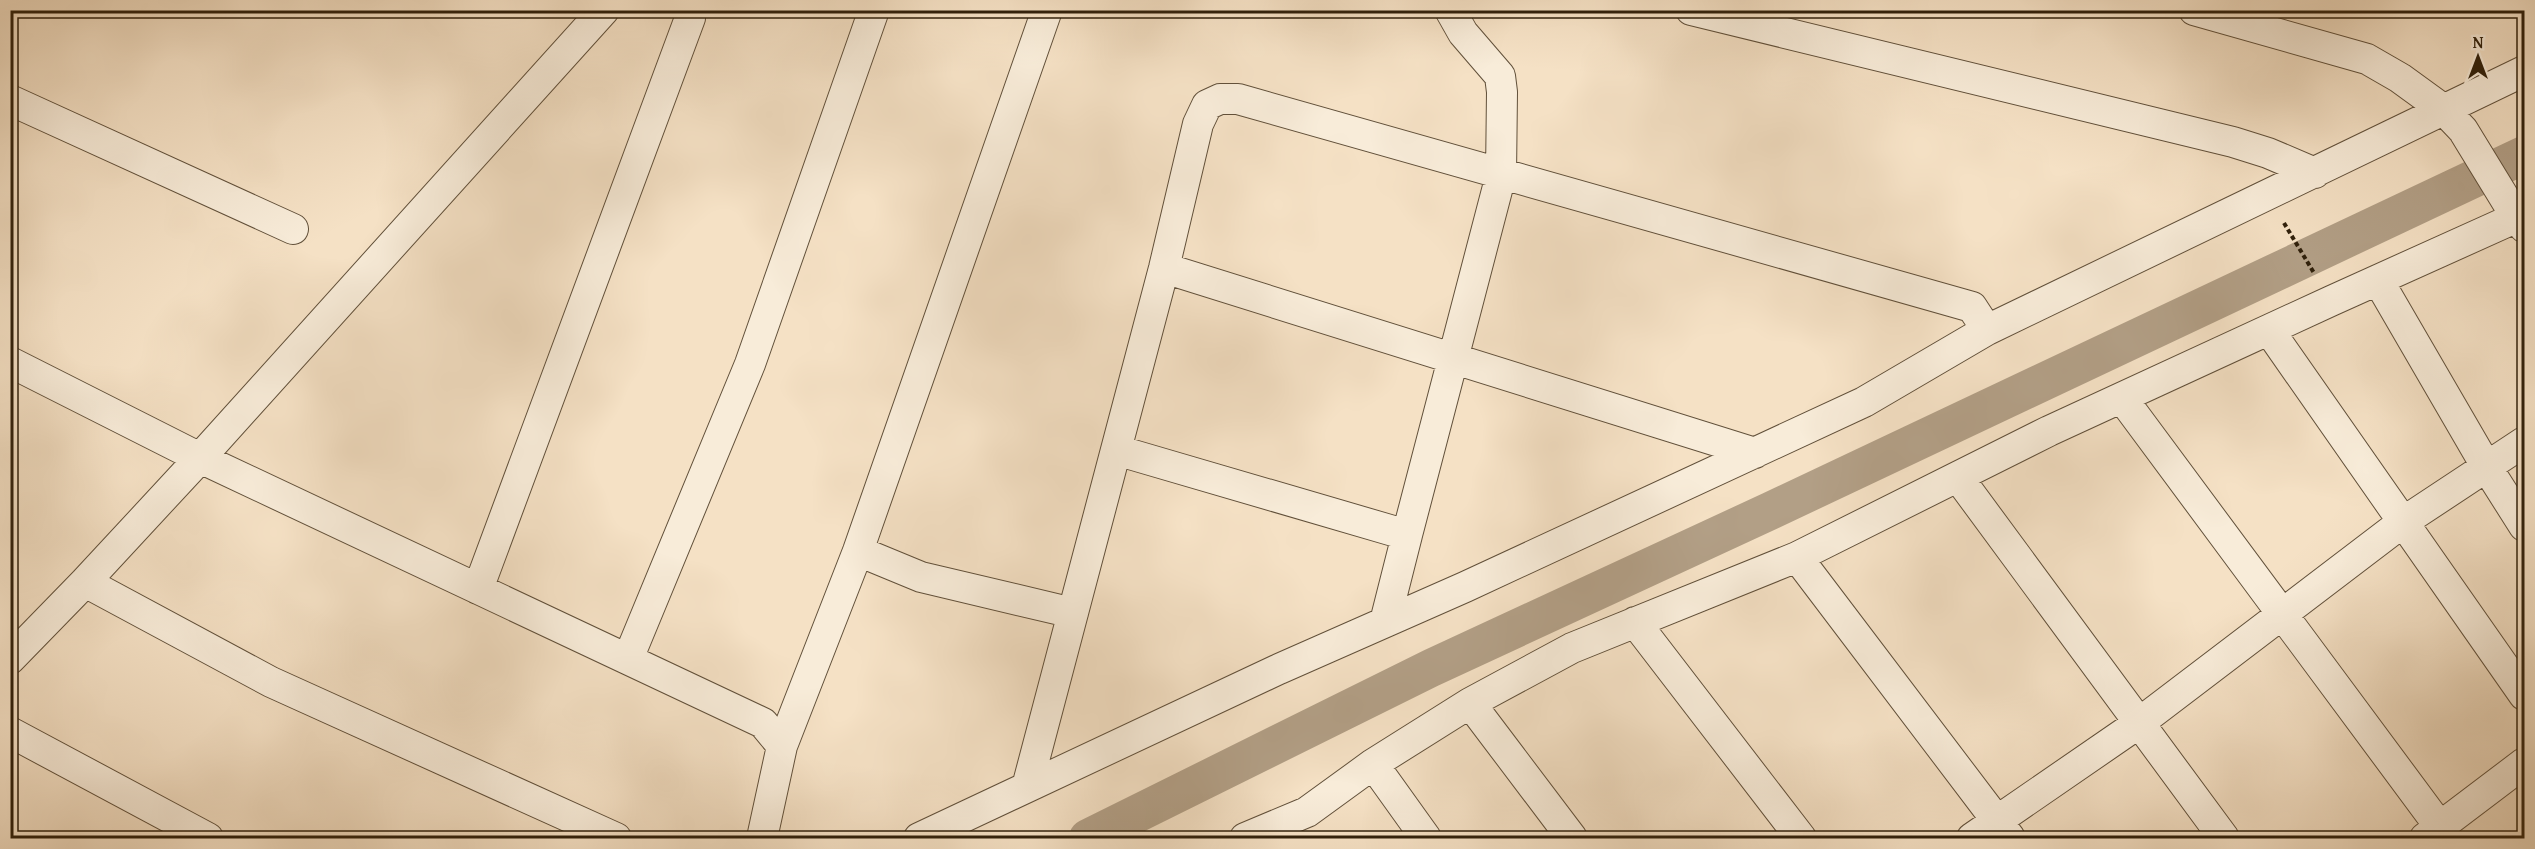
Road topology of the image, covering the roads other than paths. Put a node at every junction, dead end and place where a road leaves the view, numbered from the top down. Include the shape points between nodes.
1 (604, 10) edge
2 (874, 10) edge
3 (1047, 10) edge
4 (1450, 10) edge
5 (1691, 10) edge
6 (2194, 10) edge
7 (690, 18) dead end
8 (2524, 71) edge
9 (10, 100) edge
10 (2454, 120) junction
11 (2315, 173) junction
12 (1501, 175) junction
13 (2518, 215) edge
14 (293, 229) dead end
15 (1164, 268) junction
16 (2378, 280) junction
17 (1987, 330) junction
18 (2269, 330) junction
19 (1452, 359) junction
20 (10, 362) edge
21 (2122, 398) junction
22 (2524, 442) edge
23 (1116, 450) junction
24 (1755, 453) junction
25 (200, 458) junction
26 (2486, 466) junction
27 (1958, 477) junction
28 (2403, 522) junction
29 (2524, 526) edge
30 (1407, 535) junction
31 (858, 551) junction
32 (1797, 557) junction
33 (85, 582) junction
34 (478, 589) junction
35 (1073, 613) junction
36 (2282, 615) junction
37 (1385, 622) junction
38 (1635, 622) junction
39 (10, 658) edge
40 (628, 659) junction
41 (2524, 695) edge
42 (1470, 703) junction
43 (2139, 723) junction
44 (10, 732) edge
45 (782, 746) junction
46 (2524, 763) edge
47 (1373, 764) junction
48 (1027, 787) junction
49 (1304, 825) edge
50 (2003, 830) edge
51 (2433, 833) edge
52 (208, 838) edge
53 (616, 838) edge
54 (762, 838) edge
55 (918, 838) edge
56 (1245, 838) edge
57 (1426, 838) edge
58 (1572, 838) edge
59 (1802, 838) edge
60 (1972, 838) edge
61 (2224, 838) edge

1 - 25 street
2 - 40 street via 750,364
3 - 31 street
4 - 12 street via 1463,33 1500,76
5 - 11 street via 2233,142
6 - 10 street via 2367,59 2400,78
7 - 34 street
8 - 10 street
9 - 14 street
10 - 11 street
10 - 13 street
11 - 17 street
12 - 15 street via 1238,99 1220,99 1207,105 1198,124
12 - 17 street via 1971,307
12 - 19 street
13 - 16 street
15 - 19 street
15 - 23 street
16 - 18 street
16 - 26 street
17 - 24 street via 1864,402
18 - 21 street
18 - 28 street
19 - 24 street
19 - 30 street
20 - 25 street
21 - 27 street
21 - 36 street
22 - 26 street
23 - 30 street
23 - 35 street
24 - 37 street
25 - 33 street
25 - 34 street
26 - 28 street
26 - 29 street
27 - 32 street
27 - 43 street
28 - 36 street
28 - 41 street
30 - 37 street
31 - 35 street via 921,577
31 - 45 street
32 - 38 street
32 - 50 street
33 - 39 street
33 - 53 street via 271,682
34 - 40 street
35 - 48 street
36 - 43 street
36 - 51 street
37 - 48 street
38 - 42 street via 1572,648
38 - 59 street
40 - 45 street via 763,723
42 - 47 street
42 - 58 street
43 - 50 street
43 - 61 street
44 - 52 street
45 - 54 street
46 - 51 street
47 - 49 street
47 - 57 street
48 - 55 street
49 - 56 street
50 - 60 street

